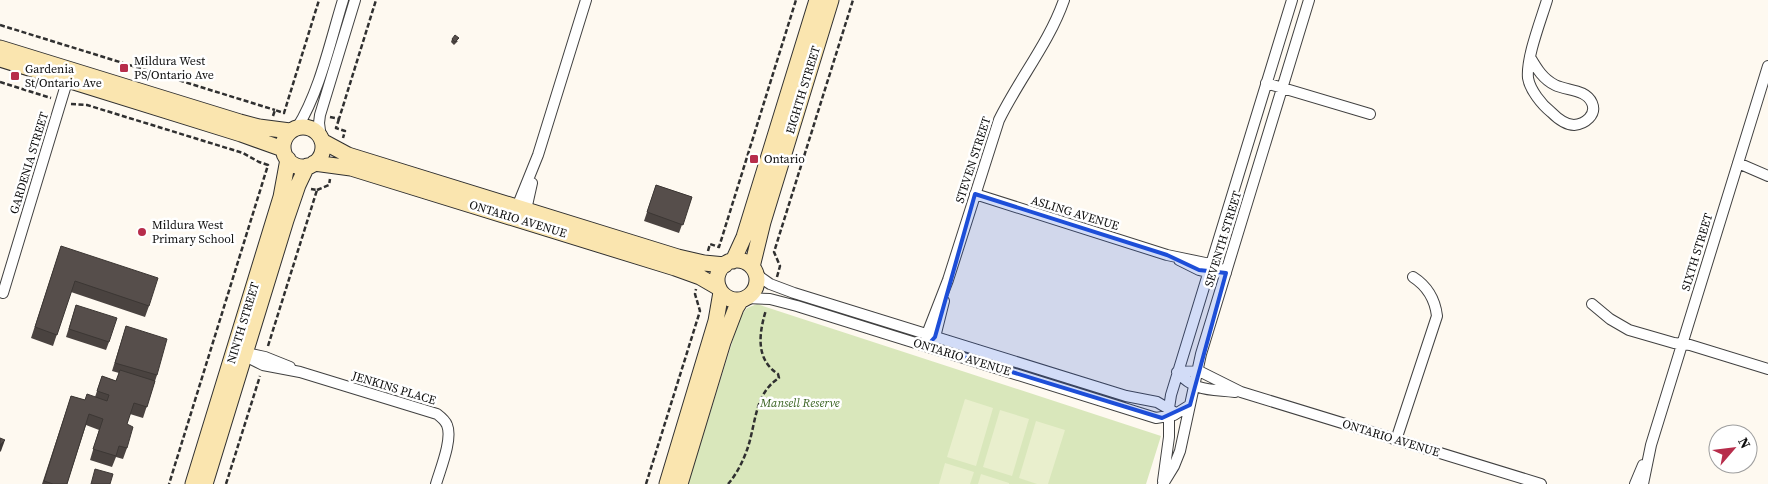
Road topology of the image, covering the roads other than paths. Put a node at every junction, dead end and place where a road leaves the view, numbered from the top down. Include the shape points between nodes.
1 (343, 0) edge
2 (354, 0) edge
3 (586, 0) edge
4 (817, 0) edge
5 (831, 0) edge
6 (1064, 0) edge
7 (1292, 0) edge
8 (1310, 0) edge
9 (1547, 0) edge
10 (0, 48) edge
11 (1530, 57) junction
12 (0, 59) edge
13 (1768, 66) edge
14 (69, 75) junction
15 (1266, 83) junction
16 (1282, 88) junction
17 (1370, 114) dead end
18 (294, 130) junction
19 (321, 139) junction
20 (285, 154) junction
21 (1738, 163) junction
22 (311, 165) junction
23 (1768, 176) edge
24 (975, 194) junction
25 (522, 208) junction
26 (729, 263) junction
27 (1209, 268) junction
28 (702, 270) junction
29 (754, 271) junction
30 (1226, 273) junction
31 (1413, 277) dead end
32 (720, 290) junction
33 (3, 293) dead end
34 (744, 299) junction
35 (1592, 304) dead end
36 (931, 335) junction
37 (1682, 344) junction
38 (927, 346) junction
39 (242, 353) junction
40 (1768, 368) edge
41 (1197, 371) junction
42 (1177, 372) junction
43 (1194, 386) junction
44 (1240, 392) junction
45 (1190, 405) junction
46 (1172, 413) junction
47 (1186, 428) junction
48 (1396, 440) junction
49 (1651, 445) junction
50 (193, 484) edge
51 (205, 484) edge
52 (436, 484) edge
53 (667, 484) edge
54 (680, 484) edge
55 (1163, 484) edge
56 (1541, 484) edge
57 (1635, 484) edge
58 (1643, 484) edge

1 - 18 street via 307,111
2 - 19 street via 320,115
3 - 25 street
4 - 26 street, EIGHTH STREET via 744,236
5 - 29 street, EIGHTH STREET via 765,213
6 - 24 street, STEVEN STREET via 1050,32 999,120
7 - 15 street, SEVENTH STREET
8 - 16 street, SEVENTH STREET
9 - 11 street
10 - 14 street
11 - 11 street via 1541,75 1556,85 1587,96 1594,108 1586,121 1570,125 1546,108 1528,78
12 - 14 street
13 - 21 street, SIXTH STREET
14 - 18 street via 259,127
14 - 20 street via 241,134
14 - 33 street, GARDENIA STREET
15 - 16 street
15 - 27 street, SEVENTH STREET
16 - 17 street
16 - 30 street, SEVENTH STREET
18 - 19 street via 311,128
18 - 20 street via 284,142
19 - 22 street via 322,153
19 - 25 street, ONTARIO AVENUE via 348,155
20 - 22 street via 296,166
20 - 39 street, NINTH STREET via 281,197
21 - 23 street
21 - 37 street, SIXTH STREET
22 - 28 street, ONTARIO AVENUE via 351,168 675,268
22 - 39 street, NINTH STREET via 298,185
24 - 27 street, ASLING AVENUE
24 - 36 street, STEVEN STREET
25 - 28 street, ONTARIO AVENUE via 678,257
26 - 28 street, ONTARIO AVENUE
26 - 29 street via 744,262
26 - 32 street via 718,275
27 - 30 street, ASLING AVENUE via 1214,274
27 - 42 street, SEVENTH STREET
28 - 32 street, ONTARIO AVENUE
29 - 34 street via 754,291
29 - 36 street, ONTARIO AVENUE via 774,286
30 - 41 street, SEVENTH STREET
31 - 48 street via 1427,289 1437,316
32 - 34 street via 730,299
32 - 53 street via 716,320
34 - 38 street, ONTARIO AVENUE via 770,299 798,306
34 - 54 street via 736,308 723,342
35 - 37 street via 1610,320 1629,330
36 - 38 street, STEVEN STREET
36 - 46 street, ONTARIO AVENUE via 1126,396 1157,402
37 - 40 street
37 - 49 street, SIXTH STREET
38 - 46 street, ONTARIO AVENUE via 1156,418
39 - 50 street, NINTH STREET
39 - 51 street, NINTH STREET
39 - 52 street, JENKINS PLACE via 436,414 448,426 449,436
41 - 42 street, ONTARIO AVENUE
41 - 43 street, SEVENTH STREET
41 - 44 street, ONTARIO AVENUE
42 - 43 street, ONTARIO AVENUE
42 - 46 street, SEVENTH STREET
43 - 44 street, ONTARIO AVENUE
43 - 45 street, SEVENTH STREET
44 - 48 street, ONTARIO AVENUE
45 - 46 street
45 - 47 street, SEVENTH STREET
46 - 47 street
46 - 55 street, SEVENTH STREET
47 - 55 street, SEVENTH STREET via 1174,466
48 - 56 street, ONTARIO AVENUE
49 - 57 street, SIXTH STREET
49 - 58 street, SIXTH STREET

